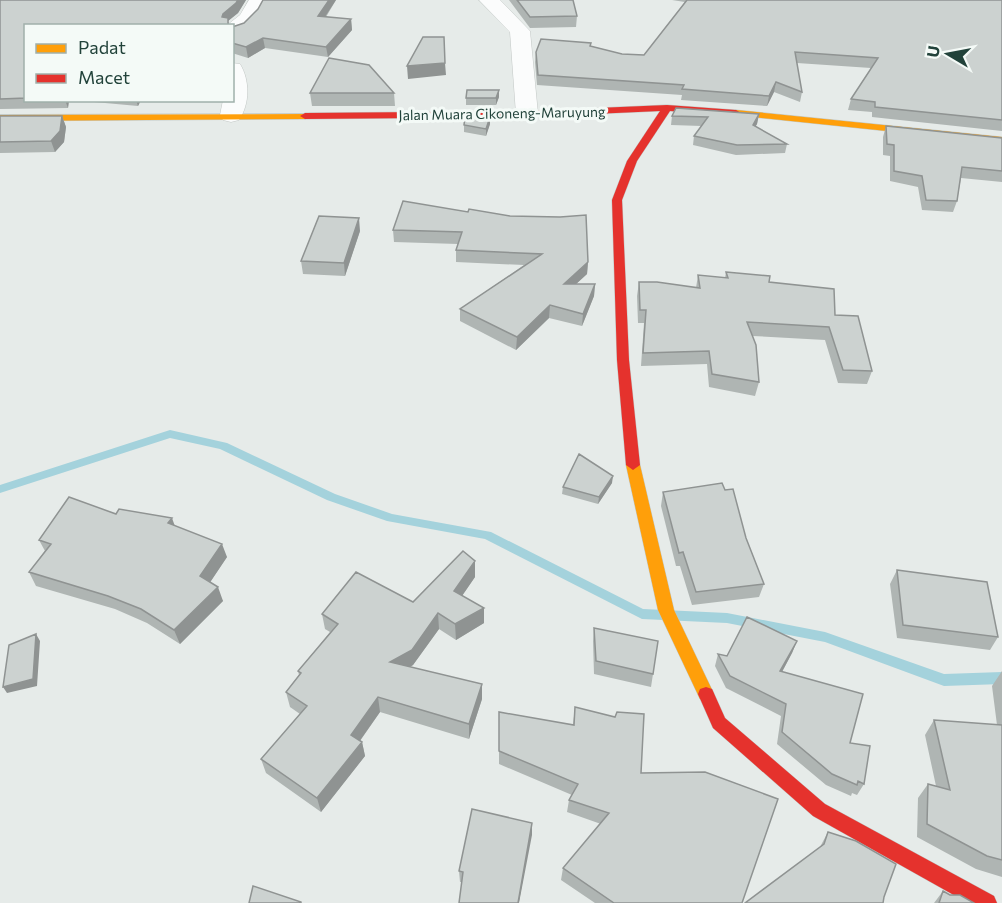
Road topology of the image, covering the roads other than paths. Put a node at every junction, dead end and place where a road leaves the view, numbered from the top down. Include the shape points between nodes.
1 (259, 0) edge
2 (489, 0) edge
3 (234, 29) edge
4 (234, 74) edge
5 (234, 101) edge
6 (234, 102) edge
7 (667, 108) junction
8 (527, 114) junction
9 (231, 115) junction
10 (0, 118) edge
11 (1002, 140) edge
12 (987, 903) edge

1 - 3 street via 248,19
2 - 8 street via 520,31
4 - 5 street via 238,83
6 - 9 street
7 - 8 street, Jalan Muara Cikoneng-Maruyung
7 - 11 street, Jalan Muara Cikoneng-Maruyung
7 - 12 street via 632,161 617,200 622,360 634,477 666,610 719,723 819,810
8 - 9 street, Jalan Muara Cikoneng-Maruyung
9 - 10 street, Jalan Muara Cikoneng-Maruyung

